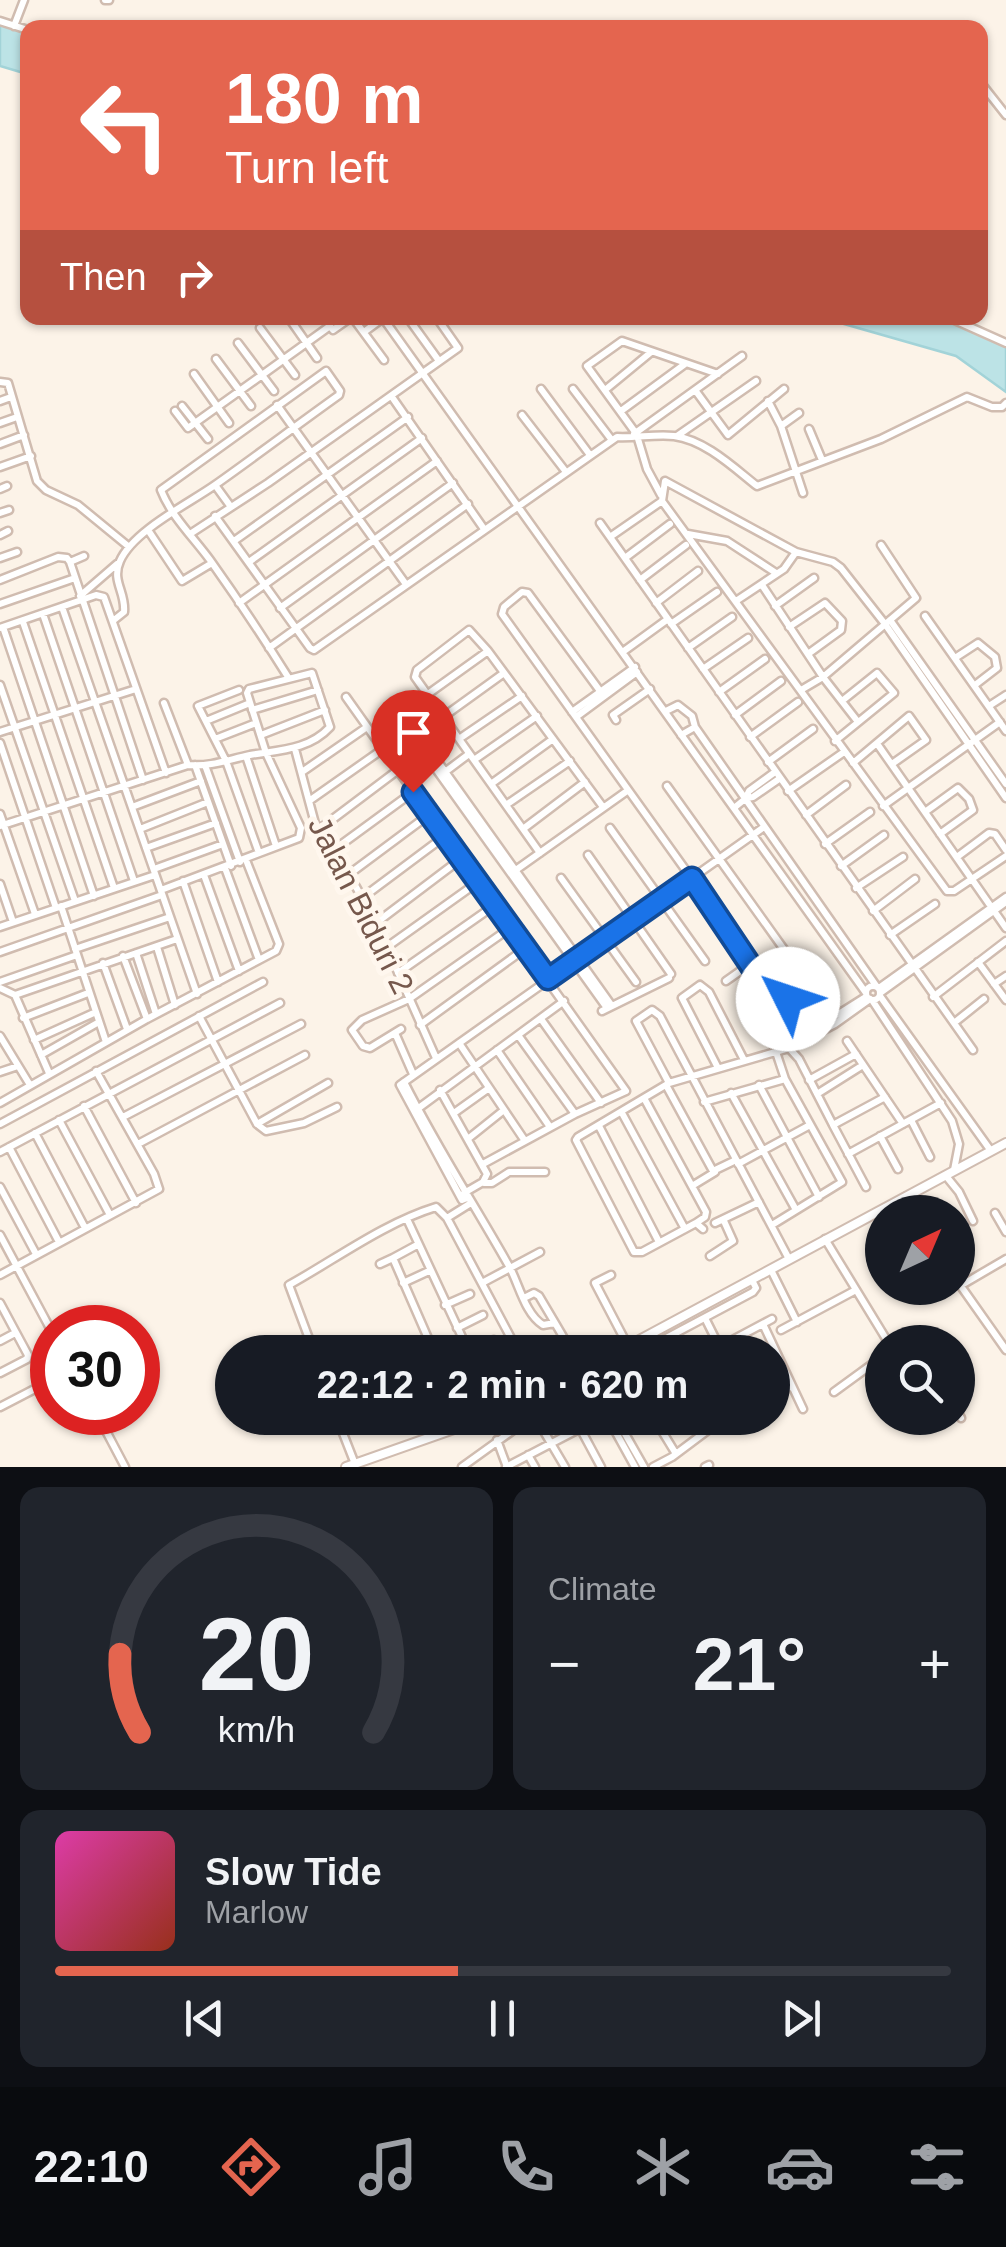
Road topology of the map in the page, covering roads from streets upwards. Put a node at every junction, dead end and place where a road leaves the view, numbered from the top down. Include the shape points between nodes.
1 (24, 0) edge
2 (0, 21) edge
3 (14, 26) junction
4 (20, 28) edge
5 (988, 92) edge
6 (1006, 115) edge
7 (294, 325) edge
8 (341, 325) edge
9 (358, 325) edge
10 (374, 325) edge
11 (389, 325) edge
12 (413, 325) edge
13 (442, 325) edge
14 (965, 325) edge
15 (330, 326) joint
16 (260, 328) dead end
17 (364, 332) junction
18 (238, 343) dead end
19 (307, 343) junction
20 (1006, 344) edge
21 (651, 353) junction
22 (742, 356) dead end
23 (318, 358) dead end
24 (216, 359) dead end
25 (284, 360) junction
26 (384, 360) dead end
27 (439, 362) junction
28 (686, 363) junction
29 (423, 372) junction
30 (194, 374) dead end
31 (718, 374) junction
32 (262, 375) junction
33 (295, 375) dead end
34 (756, 380) dead end
35 (0, 382) edge
36 (541, 389) dead end
37 (784, 389) dead end
38 (573, 390) dead end
39 (604, 390) junction
40 (694, 390) junction
41 (240, 391) junction
42 (274, 391) dead end
43 (11, 397) junction
44 (392, 397) junction
45 (0, 402) edge
46 (768, 402) junction
47 (1006, 403) edge
48 (278, 405) junction
49 (218, 406) junction
50 (252, 406) dead end
51 (179, 408) dead end
52 (620, 410) junction
53 (709, 412) junction
54 (799, 413) dead end
55 (522, 414) dead end
56 (17, 417) junction
57 (408, 417) junction
58 (195, 422) junction
59 (0, 423) edge
60 (230, 423) dead end
61 (781, 426) junction
62 (294, 427) junction
63 (809, 428) dead end
64 (24, 434) junction
65 (677, 436) junction
66 (634, 437) junction
67 (208, 438) dead end
68 (422, 438) junction
69 (611, 439) junction
70 (0, 444) edge
71 (311, 452) junction
72 (590, 455) junction
73 (31, 456) junction
74 (822, 460) junction
75 (437, 461) junction
76 (0, 467) edge
77 (795, 471) junction
78 (566, 472) junction
79 (326, 473) junction
80 (452, 484) junction
81 (215, 485) junction
82 (803, 493) dead end
83 (341, 495) junction
84 (662, 502) junction
85 (468, 504) junction
86 (517, 505) junction
87 (231, 507) junction
88 (9, 510) dead end
89 (174, 512) junction
90 (0, 513) edge
91 (215, 516) junction
92 (357, 517) junction
93 (600, 524) dead end
94 (670, 524) dead end
95 (484, 529) junction
96 (148, 530) junction
97 (190, 534) junction
98 (687, 534) junction
99 (610, 537) junction
100 (373, 540) junction
101 (234, 542) junction
102 (881, 544) dead end
103 (686, 545) dead end
104 (128, 546) junction
105 (17, 552) dead end
106 (796, 552) junction
107 (84, 556) dead end
108 (0, 558) edge
109 (625, 558) junction
110 (388, 561) junction
111 (70, 562) junction
112 (249, 562) junction
113 (118, 563) junction
114 (212, 563) junction
115 (698, 571) dead end
116 (776, 573) junction
117 (75, 578) junction
118 (814, 578) dead end
119 (0, 580) edge
120 (640, 580) junction
121 (405, 583) junction
122 (762, 585) junction
123 (264, 586) junction
124 (717, 592) dead end
125 (80, 598) junction
126 (736, 601) junction
127 (238, 603) junction
128 (656, 603) junction
129 (0, 604) edge
130 (775, 606) junction
131 (62, 607) junction
132 (280, 608) junction
133 (43, 614) junction
134 (925, 616) dead end
135 (732, 617) dead end
136 (114, 620) junction
137 (22, 622) junction
138 (669, 622) junction
139 (887, 622) junction
140 (789, 627) junction
141 (2, 628) edge
142 (296, 629) junction
143 (748, 638) dead end
144 (269, 648) junction
145 (688, 648) junction
146 (488, 650) junction
147 (624, 651) junction
148 (808, 654) junction
149 (956, 658) junction
150 (765, 660) dead end
151 (636, 669) junction
152 (703, 670) junction
153 (504, 672) junction
154 (288, 676) junction
155 (823, 677) junction
156 (781, 681) dead end
157 (0, 685) edge
158 (975, 686) junction
159 (136, 689) junction
160 (650, 689) junction
161 (240, 690) dead end
162 (318, 690) junction
163 (801, 690) junction
164 (600, 691) junction
165 (719, 692) junction
166 (428, 694) junction
167 (1006, 695) edge
168 (113, 696) junction
169 (522, 696) junction
170 (346, 697) dead end
171 (95, 701) junction
172 (842, 701) junction
173 (798, 702) dead end
174 (164, 703) dead end
175 (988, 706) junction
176 (251, 707) junction
177 (76, 708) junction
178 (325, 710) junction
179 (666, 711) junction
180 (56, 715) junction
181 (574, 715) junction
182 (735, 715) junction
183 (443, 716) junction
184 (536, 716) junction
185 (616, 720) dead end
186 (206, 721) junction
187 (34, 722) junction
188 (858, 722) junction
189 (256, 723) junction
190 (403, 723) dead end
191 (1003, 725) edge
192 (367, 727) junction
193 (695, 727) junction
194 (14, 728) junction
195 (414, 728) dead end
196 (812, 729) dead end
197 (0, 732) edge
198 (261, 735) junction
199 (682, 736) junction
200 (750, 737) junction
201 (215, 739) junction
202 (459, 739) junction
203 (554, 739) junction
204 (835, 741) junction
205 (971, 742) junction
206 (0, 743) edge
207 (878, 745) junction
208 (295, 749) junction
209 (383, 749) junction
210 (844, 752) junction
211 (266, 753) junction
212 (429, 754) junction
213 (246, 756) junction
214 (472, 757) junction
215 (226, 761) junction
216 (570, 761) junction
217 (768, 762) junction
218 (852, 763) junction
219 (892, 764) junction
220 (191, 765) junction
221 (206, 768) junction
222 (398, 770) junction
223 (302, 772) junction
224 (445, 772) junction
225 (166, 773) junction
226 (777, 776) junction
227 (143, 780) junction
228 (201, 781) junction
229 (585, 782) junction
230 (491, 784) junction
231 (1006, 784) edge
232 (125, 785) junction
233 (846, 785) dead end
234 (667, 786) dead end
235 (908, 787) junction
236 (103, 791) junction
237 (788, 791) junction
238 (413, 792) junction
239 (627, 792) junction
240 (84, 797) junction
241 (746, 798) junction
242 (1006, 798) edge
243 (310, 800) junction
244 (208, 802) junction
245 (64, 803) junction
246 (506, 806) junction
247 (883, 806) junction
248 (132, 807) junction
249 (604, 807) junction
250 (734, 808) junction
251 (44, 811) junction
252 (870, 812) dead end
253 (925, 812) junction
254 (0, 814) edge
255 (430, 814) junction
256 (472, 814) junction
257 (806, 816) junction
258 (23, 818) junction
259 (216, 823) junction
260 (2, 826) edge
261 (610, 828) dead end
262 (764, 828) junction
263 (140, 829) junction
264 (523, 829) junction
265 (317, 831) junction
266 (940, 834) junction
267 (754, 835) junction
268 (445, 836) junction
269 (884, 836) dead end
270 (825, 844) junction
271 (234, 846) junction
272 (276, 846) junction
273 (224, 847) junction
274 (146, 848) junction
275 (331, 852) junction
276 (540, 853) junction
277 (1006, 853) edge
278 (259, 854) junction
279 (588, 854) dead end
280 (903, 857) dead end
281 (957, 857) junction
282 (462, 858) junction
283 (719, 859) junction
284 (243, 861) junction
285 (841, 866) junction
286 (228, 867) junction
287 (154, 872) junction
288 (514, 872) junction
289 (204, 875) junction
290 (348, 875) junction
291 (561, 878) dead end
292 (692, 878) junction
293 (972, 879) junction
294 (134, 880) junction
295 (915, 880) dead end
296 (183, 881) junction
297 (478, 882) junction
298 (0, 884) edge
299 (114, 888) junction
300 (856, 888) junction
301 (162, 893) junction
302 (94, 896) junction
303 (362, 898) junction
304 (1006, 899) edge
305 (662, 900) junction
306 (75, 901) junction
307 (494, 904) junction
308 (935, 904) dead end
309 (58, 907) junction
310 (992, 909) junction
311 (872, 911) junction
312 (35, 914) junction
313 (170, 917) junction
314 (633, 920) junction
315 (13, 922) junction
316 (376, 923) junction
317 (0, 927) edge
318 (69, 928) junction
319 (510, 928) junction
320 (1006, 928) edge
321 (890, 935) junction
322 (177, 939) junction
323 (605, 939) junction
324 (1006, 942) edge
325 (157, 947) junction
326 (387, 947) junction
327 (526, 948) junction
328 (0, 952) edge
329 (76, 952) junction
330 (136, 953) junction
331 (123, 956) junction
332 (259, 960) junction
333 (705, 960) dead end
334 (103, 962) junction
335 (578, 962) junction
336 (978, 962) junction
337 (750, 964) junction
338 (912, 967) junction
339 (82, 970) junction
340 (239, 970) junction
341 (398, 973) junction
342 (1006, 976) edge
343 (548, 979) junction
344 (726, 981) dead end
345 (218, 982) junction
346 (263, 982) dead end
347 (636, 982) dead end
348 (994, 984) junction
349 (0, 985) edge
350 (88, 993) junction
351 (15, 994) junction
352 (197, 994) junction
353 (874, 994) junction
354 (795, 996) junction
355 (934, 997) junction
356 (410, 999) junction
357 (984, 1000) dead end
358 (1006, 1000) edge
359 (564, 1001) junction
360 (280, 1002) dead end
361 (175, 1005) junction
362 (96, 1012) junction
363 (156, 1014) junction
364 (199, 1016) junction
365 (23, 1018) junction
366 (541, 1018) junction
367 (147, 1019) junction
368 (100, 1022) junction
369 (301, 1024) dead end
370 (420, 1024) junction
371 (953, 1024) junction
372 (128, 1029) junction
373 (814, 1032) junction
374 (518, 1035) junction
375 (0, 1036) edge
376 (210, 1038) junction
377 (34, 1040) junction
378 (847, 1041) dead end
379 (106, 1042) junction
380 (459, 1044) junction
381 (790, 1047) junction
382 (3, 1048) edge
383 (497, 1050) junction
384 (973, 1050) dead end
385 (776, 1052) junction
386 (42, 1054) junction
387 (856, 1054) junction
388 (305, 1055) dead end
389 (436, 1058) junction
390 (744, 1060) junction
391 (223, 1064) junction
392 (18, 1066) junction
393 (474, 1066) junction
394 (864, 1066) junction
395 (718, 1068) junction
396 (96, 1071) junction
397 (0, 1072) edge
398 (49, 1073) junction
399 (412, 1074) junction
400 (691, 1076) junction
401 (786, 1078) junction
402 (810, 1080) junction
403 (328, 1083) dead end
404 (667, 1084) junction
405 (30, 1085) junction
406 (759, 1085) junction
407 (489, 1088) junction
408 (440, 1090) junction
409 (238, 1092) junction
410 (110, 1093) junction
411 (731, 1093) junction
412 (817, 1094) junction
413 (885, 1097) junction
414 (644, 1098) junction
415 (704, 1102) junction
416 (958, 1102) junction
417 (0, 1103) edge
418 (600, 1103) junction
419 (84, 1106) junction
420 (337, 1107) dead end
421 (944, 1107) junction
422 (415, 1110) junction
423 (504, 1110) junction
424 (454, 1113) junction
425 (622, 1113) junction
426 (575, 1114) junction
427 (123, 1117) junction
428 (59, 1120) junction
429 (907, 1122) junction
430 (0, 1124) edge
431 (257, 1124) junction
432 (810, 1125) junction
433 (833, 1125) junction
434 (600, 1126) junction
435 (972, 1126) junction
436 (550, 1127) junction
437 (35, 1133) junction
438 (958, 1134) junction
439 (880, 1136) junction
440 (469, 1138) junction
441 (788, 1138) junction
442 (524, 1142) junction
443 (1006, 1143) edge
444 (138, 1144) junction
445 (9, 1147) junction
446 (763, 1150) junction
447 (0, 1152) edge
448 (991, 1152) junction
449 (848, 1154) junction
450 (930, 1157) dead end
451 (737, 1162) junction
452 (483, 1164) junction
453 (898, 1169) dead end
454 (545, 1172) dead end
455 (715, 1172) junction
456 (950, 1174) junction
457 (483, 1182) junction
458 (692, 1186) junction
459 (0, 1187) edge
460 (866, 1187) dead end
461 (911, 1195) edge
462 (960, 1195) edge
463 (819, 1197) junction
464 (467, 1198) junction
465 (136, 1202) junction
466 (759, 1202) junction
467 (796, 1210) junction
468 (996, 1213) dead end
469 (110, 1215) junction
470 (446, 1218) junction
471 (865, 1218) edge
472 (407, 1219) junction
473 (772, 1225) junction
474 (85, 1228) junction
475 (684, 1229) junction
476 (1006, 1232) edge
477 (0, 1235) edge
478 (825, 1238) junction
479 (59, 1242) junction
480 (659, 1242) junction
481 (417, 1244) junction
482 (540, 1252) dead end
483 (36, 1254) junction
484 (710, 1256) dead end
485 (393, 1258) junction
486 (789, 1259) junction
487 (1006, 1259) edge
488 (380, 1264) dead end
489 (16, 1266) junction
490 (510, 1268) junction
491 (771, 1270) junction
492 (429, 1271) junction
493 (0, 1275) edge
494 (610, 1275) dead end
495 (975, 1275) edge
496 (752, 1280) junction
497 (403, 1283) junction
498 (482, 1283) junction
499 (854, 1290) junction
500 (470, 1294) dead end
501 (524, 1298) junction
502 (37, 1305) edge
503 (446, 1305) junction
504 (973, 1305) edge
505 (1, 1306) edge
506 (483, 1315) dead end
507 (705, 1317) junction
508 (772, 1319) dead end
509 (797, 1322) junction
510 (555, 1323) junction
511 (762, 1324) junction
512 (877, 1325) edge
513 (458, 1328) junction
514 (782, 1330) dead end
515 (15, 1333) junction
516 (308, 1335) edge
517 (426, 1335) edge
518 (461, 1335) edge
519 (509, 1335) edge
520 (562, 1335) edge
521 (622, 1335) edge
522 (665, 1335) edge
523 (670, 1335) edge
524 (713, 1335) edge
525 (744, 1335) edge
526 (768, 1335) edge
527 (0, 1341) edge
528 (1006, 1350) edge
529 (865, 1369) edge
530 (0, 1374) edge
531 (791, 1387) edge
532 (30, 1391) edge
533 (834, 1392) dead end
534 (0, 1407) edge
535 (803, 1409) dead end
536 (108, 1435) edge
537 (342, 1435) edge
538 (437, 1435) edge
539 (505, 1435) edge
540 (545, 1435) edge
541 (566, 1435) edge
542 (584, 1435) edge
543 (620, 1435) edge
544 (623, 1435) edge
545 (664, 1435) edge
546 (703, 1435) edge
547 (497, 1440) junction
548 (551, 1443) junction
549 (528, 1455) junction
550 (674, 1456) junction
551 (350, 1466) edge
552 (124, 1467) edge
553 (462, 1467) edge
554 (506, 1467) edge
555 (535, 1467) edge
556 (565, 1467) edge
557 (601, 1467) edge
558 (635, 1467) edge
559 (644, 1467) edge
560 (653, 1467) edge
561 (678, 1467) edge

1 - 3 street
2 - 3 street
3 - 4 street
5 - 6 street
7 - 19 street
8 - 15 street
9 - 17 street
10 - 17 street
11 - 29 street
12 - 27 street
13 - 27 street via 458,348
14 - 20 street
15 - 19 street
16 - 25 street
17 - 26 street
18 - 32 street
19 - 23 street
19 - 25 street
21 - 28 street
21 - 39 street
21 - 39 street via 622,341 586,366
22 - 31 street
24 - 41 street
25 - 32 street
25 - 33 street
27 - 29 street
28 - 31 street
28 - 52 street
29 - 44 street
29 - 86 street
30 - 49 street
31 - 40 street
32 - 41 street
32 - 42 street
34 - 53 street
35 - 43 street via 8,383
36 - 72 street
37 - 46 street
38 - 69 street
39 - 52 street
40 - 53 street
40 - 66 street
41 - 49 street
41 - 50 street
43 - 45 street
43 - 56 street
44 - 57 street
44 - 71 street
46 - 53 street via 728,435
46 - 61 street
47 - 74 street via 992,407 967,397
48 - 62 street
48 - 62 street via 326,370 340,393
48 - 89 street via 161,490
49 - 58 street
49 - 60 street
51 - 58 street via 188,428
52 - 66 street
53 - 65 street
54 - 61 street
55 - 78 street
56 - 59 street
56 - 64 street
57 - 68 street
57 - 79 street
58 - 67 street
61 - 77 street
62 - 71 street
62 - 81 street
63 - 74 street
64 - 70 street
64 - 73 street
65 - 66 street
65 - 77 street via 710,450 757,486
66 - 69 street
66 - 84 street
68 - 75 street
68 - 83 street
69 - 72 street
71 - 79 street
71 - 87 street
72 - 78 street
73 - 76 street
73 - 104 street via 41,486 78,505
74 - 77 street
75 - 80 street
75 - 92 street
77 - 82 street
78 - 86 street
79 - 83 street
79 - 101 street
80 - 85 street
80 - 100 street
81 - 87 street
81 - 89 street
83 - 92 street
83 - 112 street
84 - 98 street
84 - 99 street
84 - 106 street via 665,481
85 - 95 street
85 - 110 street
86 - 95 street
86 - 147 street
87 - 91 street
88 - 90 street
89 - 96 street
89 - 97 street
91 - 97 street
91 - 101 street
92 - 100 street
92 - 123 street
93 - 99 street
94 - 109 street
95 - 121 street
96 - 104 street
96 - 114 street via 182,581
97 - 114 street
98 - 116 street via 727,540
98 - 126 street
99 - 109 street
100 - 110 street
100 - 132 street
101 - 112 street
102 - 139 street via 917,595
103 - 120 street
104 - 113 street
105 - 108 street
106 - 116 street
106 - 139 street via 841,568
107 - 111 street
109 - 120 street
110 - 121 street
110 - 142 street
111 - 117 street
111 - 119 street via 58,557
112 - 123 street
113 - 125 street
113 - 136 street via 116,582 125,606
114 - 127 street
115 - 128 street
116 - 122 street
117 - 125 street
117 - 129 street
118 - 130 street
120 - 128 street
121 - 142 street via 314,650
122 - 126 street
122 - 130 street
123 - 127 street
123 - 132 street
124 - 138 street
125 - 131 street
125 - 136 street via 102,595
125 - 168 street
126 - 163 street
127 - 144 street
128 - 138 street
130 - 140 street
131 - 133 street
131 - 171 street
132 - 142 street
133 - 137 street
133 - 177 street
134 - 149 street
135 - 145 street
136 - 159 street
137 - 141 street
137 - 180 street
138 - 145 street
138 - 147 street
139 - 155 street
139 - 205 street
140 - 148 street
140 - 148 street via 825,603 842,621 840,630
141 - 187 street
142 - 144 street
143 - 152 street
144 - 154 street
145 - 152 street
146 - 153 street
146 - 166 street
146 - 166 street via 469,630 417,670
147 - 151 street
148 - 155 street
149 - 158 street
149 - 158 street via 978,643 995,657 997,668
150 - 165 street
151 - 160 street
151 - 164 street
151 - 181 street
152 - 165 street
153 - 169 street
153 - 183 street
154 - 162 street via 312,673
154 - 176 street via 249,689
155 - 163 street
155 - 172 street
156 - 182 street
157 - 194 street
158 - 175 street
159 - 168 street
159 - 225 street
160 - 179 street
160 - 185 street via 612,714
161 - 186 street via 201,703
162 - 176 street
162 - 178 street
163 - 204 street
164 - 181 street
164 - 181 street via 528,593 504,607 502,614
165 - 182 street
166 - 183 street
167 - 175 street
168 - 171 street
168 - 227 street
169 - 184 street
169 - 202 street
170 - 192 street
171 - 177 street
171 - 232 street
172 - 188 street
172 - 188 street via 877,672 893,690
173 - 200 street
174 - 220 street
175 - 191 street
176 - 186 street
176 - 189 street
177 - 180 street
177 - 236 street
178 - 198 street
178 - 208 street via 329,730
179 - 193 street via 678,705 689,711
179 - 199 street
180 - 187 street
180 - 240 street
181 - 239 street
182 - 200 street
183 - 202 street
184 - 203 street
184 - 214 street
186 - 201 street
187 - 194 street
187 - 245 street
188 - 204 street
189 - 198 street
189 - 201 street
190 - 212 street
191 - 205 street
192 - 209 street
192 - 223 street
193 - 199 street
193 - 241 street
194 - 197 street
194 - 251 street
195 - 212 street
196 - 217 street
198 - 211 street
199 - 250 street
200 - 217 street
201 - 215 street
202 - 214 street
203 - 216 street
203 - 230 street
204 - 210 street
205 - 231 street
205 - 235 street
205 - 242 street
206 - 258 street
207 - 218 street
207 - 219 street
207 - 219 street via 909,716 924,734 924,742
208 - 211 street
208 - 223 street, Jalan Biduri 2
209 - 222 street
209 - 243 street
210 - 218 street
210 - 237 street
211 - 213 street
211 - 272 street via 301,828 297,840
212 - 224 street
212 - 256 street
213 - 215 street
213 - 272 street
214 - 224 street
214 - 230 street
215 - 221 street
215 - 278 street
216 - 229 street
216 - 246 street
217 - 226 street
218 - 247 street
219 - 235 street
220 - 221 street
220 - 225 street
220 - 228 street
221 - 271 street
222 - 238 street
222 - 265 street
223 - 243 street, Jalan Biduri 2
224 - 256 street
225 - 227 street
226 - 237 street
226 - 241 street
227 - 232 street
228 - 244 street
228 - 248 street
229 - 249 street
229 - 264 street
230 - 246 street
232 - 236 street
232 - 248 street
233 - 257 street
234 - 283 street
235 - 247 street
235 - 253 street
236 - 240 street
236 - 294 street
237 - 257 street
238 - 255 street
238 - 275 street
239 - 249 street
239 - 292 street
240 - 245 street
240 - 299 street
241 - 250 street
241 - 262 street
243 - 265 street, Jalan Biduri 2
244 - 259 street
244 - 263 street
245 - 251 street
245 - 302 street
246 - 264 street
247 - 293 street via 947,891
248 - 263 street
249 - 276 street
250 - 267 street
251 - 258 street
251 - 306 street
252 - 270 street
253 - 266 street
253 - 266 street via 958,788 970,799 972,811
254 - 260 street
255 - 268 street
255 - 290 street
256 - 288 street
257 - 270 street
258 - 260 street
258 - 309 street
259 - 273 street
259 - 274 street
260 - 312 street
261 - 305 street
262 - 267 street
262 - 353 street
263 - 274 street
264 - 276 street
265 - 275 street, Jalan Biduri 2
266 - 281 street
267 - 283 street
267 - 353 street
268 - 282 street
268 - 303 street
269 - 285 street
270 - 285 street
271 - 273 street
271 - 284 street
272 - 278 street
273 - 286 street
273 - 287 street
274 - 287 street
275 - 290 street, Jalan Biduri 2
276 - 288 street
277 - 281 street via 989,834
277 - 293 street
278 - 284 street
279 - 314 street
280 - 300 street
281 - 293 street
282 - 297 street
282 - 316 street
283 - 292 street
283 - 354 street via 806,981
284 - 286 street
284 - 332 street via 279,944
285 - 300 street
286 - 289 street
286 - 332 street
287 - 294 street
287 - 301 street
288 - 335 street
289 - 296 street
289 - 340 street
290 - 303 street, Jalan Biduri 2
291 - 323 street
292 - 305 street
292 - 337 street
293 - 310 street
294 - 299 street
295 - 311 street
296 - 301 street
296 - 345 street
297 - 307 street
297 - 326 street
298 - 315 street
299 - 302 street
300 - 311 street
301 - 313 street
301 - 318 street
302 - 306 street
303 - 316 street, Jalan Biduri 2
304 - 310 street
305 - 314 street
305 - 333 street
306 - 309 street
307 - 319 street
307 - 341 street
308 - 321 street
309 - 312 street
309 - 318 street
310 - 320 street
310 - 338 street
311 - 321 street
312 - 315 street
313 - 322 street
313 - 329 street
314 - 323 street
314 - 335 street via 670,976 607,1009
315 - 317 street
316 - 326 street, Jalan Biduri 2
318 - 328 street
318 - 329 street
319 - 327 street
319 - 356 street
321 - 338 street
322 - 325 street
322 - 352 street
323 - 335 street
323 - 347 street
324 - 336 street
325 - 330 street
325 - 361 street
326 - 341 street, Jalan Biduri 2
327 - 343 street
327 - 370 street
329 - 339 street
329 - 349 street
330 - 331 street
330 - 363 street
331 - 334 street
331 - 367 street
332 - 340 street
334 - 339 street
334 - 372 street
335 - 343 street
336 - 348 street
336 - 355 street
337 - 344 street
337 - 354 street via 771,996
338 - 353 street
338 - 355 street
339 - 350 street
339 - 351 street
340 - 345 street
341 - 356 street, Jalan Biduri 2
342 - 348 street
343 - 359 street
343 - 380 street
345 - 352 street
346 - 364 street
348 - 358 street
349 - 351 street
350 - 362 street
350 - 365 street
351 - 365 street
352 - 361 street
353 - 373 street
353 - 416 street
353 - 421 street
354 - 373 street
355 - 371 street
356 - 370 street, Jalan Biduri 2
356 - 399 street via 352,1030 366,1048 398,1031
357 - 371 street
359 - 366 street
359 - 418 street via 626,1092
360 - 376 street
361 - 363 street
362 - 368 street
362 - 377 street
363 - 367 street
364 - 376 street
364 - 396 street
365 - 377 street
366 - 374 street
366 - 418 street
367 - 372 street
368 - 379 street
368 - 386 street
369 - 391 street
370 - 389 street, Jalan Biduri 2
371 - 384 street
372 - 379 street
373 - 381 street
374 - 383 street
374 - 426 street
375 - 382 street
376 - 391 street
376 - 410 street
377 - 386 street
378 - 387 street
379 - 398 street
380 - 389 street
380 - 393 street
381 - 385 street
381 - 402 street
382 - 392 street
383 - 393 street
383 - 436 street
385 - 390 street
385 - 401 street
386 - 398 street
387 - 394 street
387 - 402 street
388 - 409 street
389 - 399 street
390 - 395 street
390 - 395 street via 700,984 682,998
391 - 409 street
391 - 427 street
392 - 397 street
392 - 405 street
393 - 407 street
393 - 408 street
394 - 412 street
394 - 413 street
395 - 400 street
396 - 410 street
396 - 430 street
398 - 405 street
399 - 422 street via 404,1082
400 - 404 street
400 - 404 street via 652,1010 636,1021
400 - 415 street
401 - 406 street
401 - 432 street
402 - 412 street
403 - 431 street
404 - 414 street
404 - 455 street
405 - 417 street
406 - 411 street
406 - 441 street
407 - 423 street
407 - 424 street
408 - 422 street
408 - 424 street
409 - 431 street
409 - 444 street
410 - 419 street
410 - 427 street
411 - 415 street
411 - 446 street
412 - 433 street
413 - 429 street
413 - 433 street
414 - 425 street
414 - 458 street
415 - 451 street
416 - 421 street
416 - 435 street
418 - 426 street
419 - 428 street
419 - 465 street
420 - 431 street via 290,1128 271,1132
421 - 429 street
421 - 438 street
422 - 464 street
423 - 440 street
423 - 442 street
424 - 440 street
425 - 434 street
425 - 475 street
426 - 436 street
427 - 444 street
428 - 437 street
428 - 469 street
429 - 439 street
429 - 450 street
432 - 441 street
432 - 463 street via 841,1180
433 - 449 street
434 - 480 street
434 - 480 street via 576,1140 630,1246 636,1253
435 - 438 street
435 - 448 street
436 - 442 street
437 - 445 street
437 - 474 street
438 - 456 street
439 - 449 street
439 - 453 street
440 - 452 street
441 - 446 street
441 - 463 street
442 - 452 street
443 - 448 street
444 - 465 street via 159,1185
445 - 447 street
445 - 479 street
446 - 451 street
446 - 467 street
448 - 456 street
449 - 460 street
451 - 455 street
451 - 466 street
452 - 457 street
454 - 457 street via 514,1171
455 - 458 street
456 - 461 street
456 - 462 street
457 - 464 street
458 - 475 street via 706,1214 699,1226
459 - 483 street
463 - 467 street
464 - 470 street
464 - 490 street
465 - 469 street
466 - 473 street
466 - 484 street via 720,1222 733,1242
467 - 473 street
468 - 476 street
469 - 474 street
470 - 472 street via 436,1208
470 - 498 street
471 - 478 street
472 - 481 street
472 - 516 street via 290,1285
473 - 486 street
474 - 479 street
475 - 480 street
477 - 489 street
478 - 486 street
478 - 499 street
479 - 483 street
481 - 485 street
481 - 492 street
482 - 490 street
483 - 489 street
485 - 488 street
485 - 497 street
486 - 491 street
487 - 495 street
489 - 493 street
489 - 502 street
490 - 498 street
490 - 501 street
491 - 496 street
491 - 509 street
492 - 497 street
492 - 503 street
494 - 521 street via 595,1283
496 - 507 street via 754,1292
496 - 522 street
497 - 517 street
498 - 519 street
499 - 509 street
499 - 512 street
500 - 503 street
501 - 510 street via 539,1324
501 - 510 street via 540,1296
503 - 513 street
504 - 528 street
505 - 515 street
506 - 513 street
507 - 523 street
507 - 524 street
508 - 511 street
509 - 514 street
510 - 520 street
511 - 525 street
511 - 526 street
513 - 518 street
515 - 527 street
515 - 530 street via 28,1357
529 - 533 street
531 - 535 street
532 - 534 street
536 - 552 street
537 - 551 street
538 - 551 street
539 - 547 street
540 - 548 street
541 - 548 street
542 - 557 street
543 - 558 street
544 - 559 street
545 - 550 street
546 - 550 street
547 - 553 street
547 - 554 street
548 - 549 street
548 - 556 street
549 - 554 street
549 - 555 street
550 - 560 street
550 - 561 street

